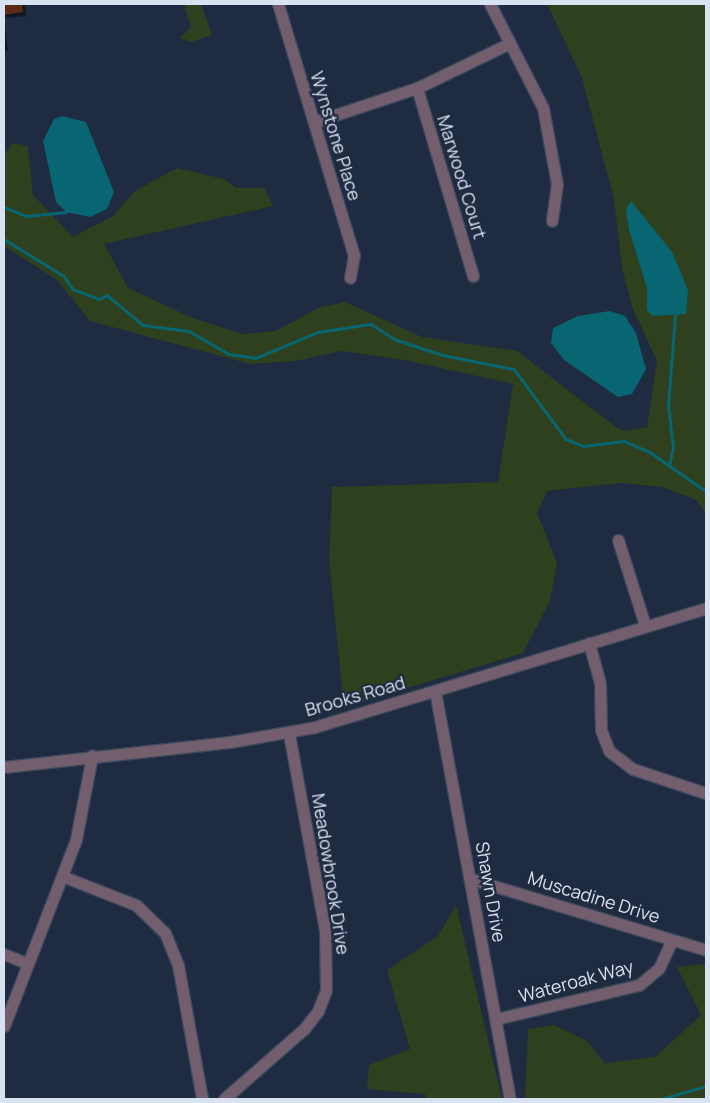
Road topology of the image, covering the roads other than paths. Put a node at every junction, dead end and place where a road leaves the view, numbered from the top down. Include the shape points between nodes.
1 (278, 4) edge
2 (490, 4) edge
3 (510, 43) junction
4 (417, 88) junction
5 (314, 122) junction
6 (552, 221) dead end
7 (473, 276) dead end
8 (350, 278) dead end
9 (618, 540) dead end
10 (706, 608) edge
11 (645, 625) junction
12 (589, 643) junction
13 (435, 691) junction
14 (289, 733) junction
15 (92, 756) junction
16 (4, 767) edge
17 (706, 793) edge
18 (62, 876) junction
19 (471, 879) junction
20 (672, 940) junction
21 (706, 950) edge
22 (4, 954) edge
23 (26, 964) junction
24 (496, 1019) junction
25 (4, 1026) edge
26 (202, 1099) edge
27 (224, 1099) edge
28 (510, 1099) edge

1 - 5 street, Wynstone Place
2 - 3 street
3 - 4 street
3 - 6 street via 543,108 557,184
4 - 5 street
4 - 7 street, Marwood Court
5 - 8 street, Wynstone Place via 354,255
9 - 11 street
10 - 11 street, Brooks Road
11 - 12 street, Brooks Road
12 - 13 street, Brooks Road
12 - 17 street via 600,683 601,730 609,751 632,768
13 - 14 street, Brooks Road
13 - 19 street, Shawn Drive
14 - 15 street, Brooks Road
14 - 27 street, Meadowbrook Drive via 325,930 326,990 318,1011 304,1029
15 - 16 street, Brooks Road
15 - 18 street via 82,819
18 - 23 street
18 - 26 street via 136,906 165,933 178,966
19 - 20 street, Muscadine Drive
19 - 24 street, Shawn Drive
20 - 21 street, Muscadine Drive
20 - 24 street, Wateroak Way via 659,968 639,985
22 - 23 street
23 - 25 street
24 - 28 street, Shawn Drive

